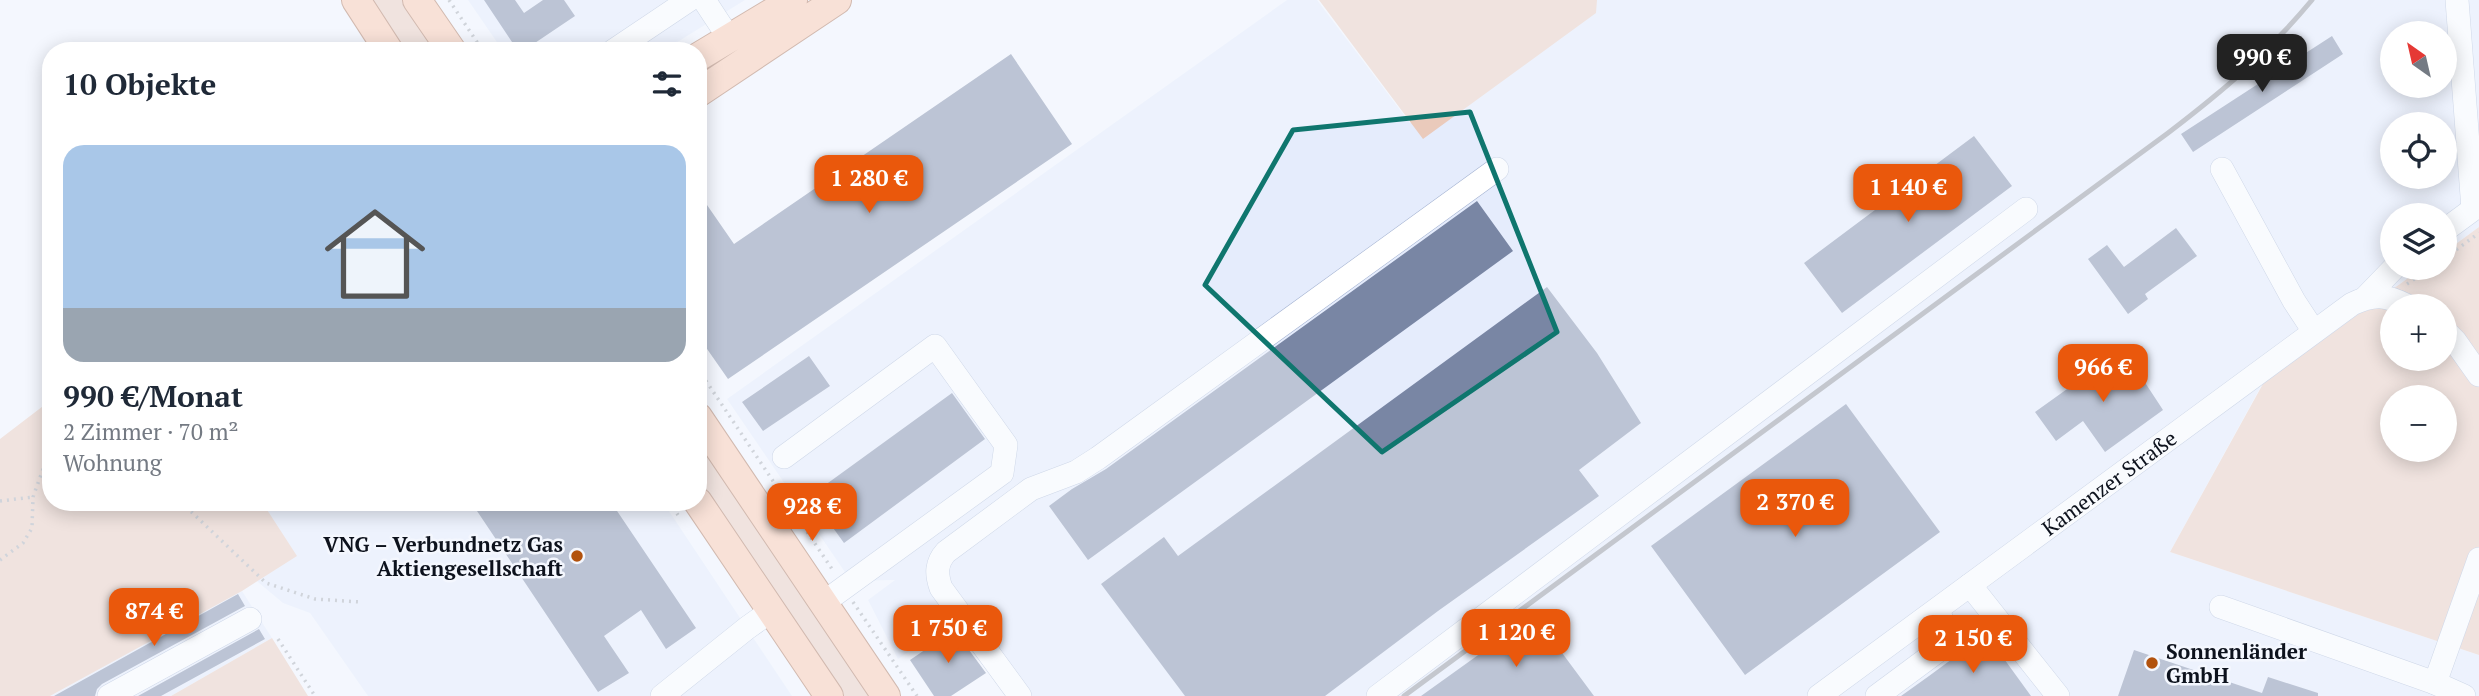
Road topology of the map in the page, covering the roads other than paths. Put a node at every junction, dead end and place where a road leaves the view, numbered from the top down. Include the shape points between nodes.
1 (356, 0) edge
2 (417, 0) edge
3 (689, 0) edge
4 (704, 0) edge
5 (793, 0) edge
6 (837, 0) edge
7 (2457, 0) edge
8 (729, 38) junction
9 (383, 42) edge
10 (446, 42) edge
11 (626, 42) edge
12 (707, 51) edge
13 (707, 87) edge
14 (1497, 169) dead end
15 (2222, 169) dead end
16 (2476, 207) edge
17 (2026, 209) dead end
18 (2457, 221) edge
19 (2382, 280) edge
20 (2380, 296) edge
21 (2366, 297) junction
22 (2313, 330) junction
23 (2457, 344) edge
24 (2479, 375) edge
25 (707, 429) edge
26 (783, 457) dead end
27 (704, 511) edge
28 (2479, 559) edge
29 (1970, 585) junction
30 (834, 596) junction
31 (2221, 607) dead end
32 (1938, 608) junction
33 (771, 611) junction
34 (250, 619) dead end
35 (2435, 683) junction
36 (109, 696) edge
37 (662, 696) edge
38 (829, 696) edge
39 (886, 696) edge
40 (1020, 696) edge
41 (1378, 696) edge
42 (1819, 696) edge
43 (1877, 696) edge
44 (2058, 696) edge
45 (2464, 696) edge

1 - 9 main road
2 - 10 main road
3 - 11 street
4 - 8 street
5 - 8 main road
6 - 13 main road
7 - 16 street
8 - 12 main road
14 - 40 street via 1098,458 1031,489 946,552 937,569 941,588
15 - 22 street
16 - 18 street
17 - 41 street
19 - 21 street, Kamenzer Straße
20 - 21 street
21 - 22 street, Kamenzer Straße
22 - 29 street, Kamenzer Straße
23 - 24 street
25 - 30 main road
26 - 30 street via 935,346 1006,445 1002,473
27 - 33 main road
28 - 35 street
29 - 32 street, Kamenzer Straße
29 - 44 street
30 - 39 main road
31 - 35 street
32 - 42 street, Kamenzer Straße
32 - 43 street via 1948,637 1939,650
33 - 37 street
33 - 38 main road
34 - 36 street
35 - 45 street

